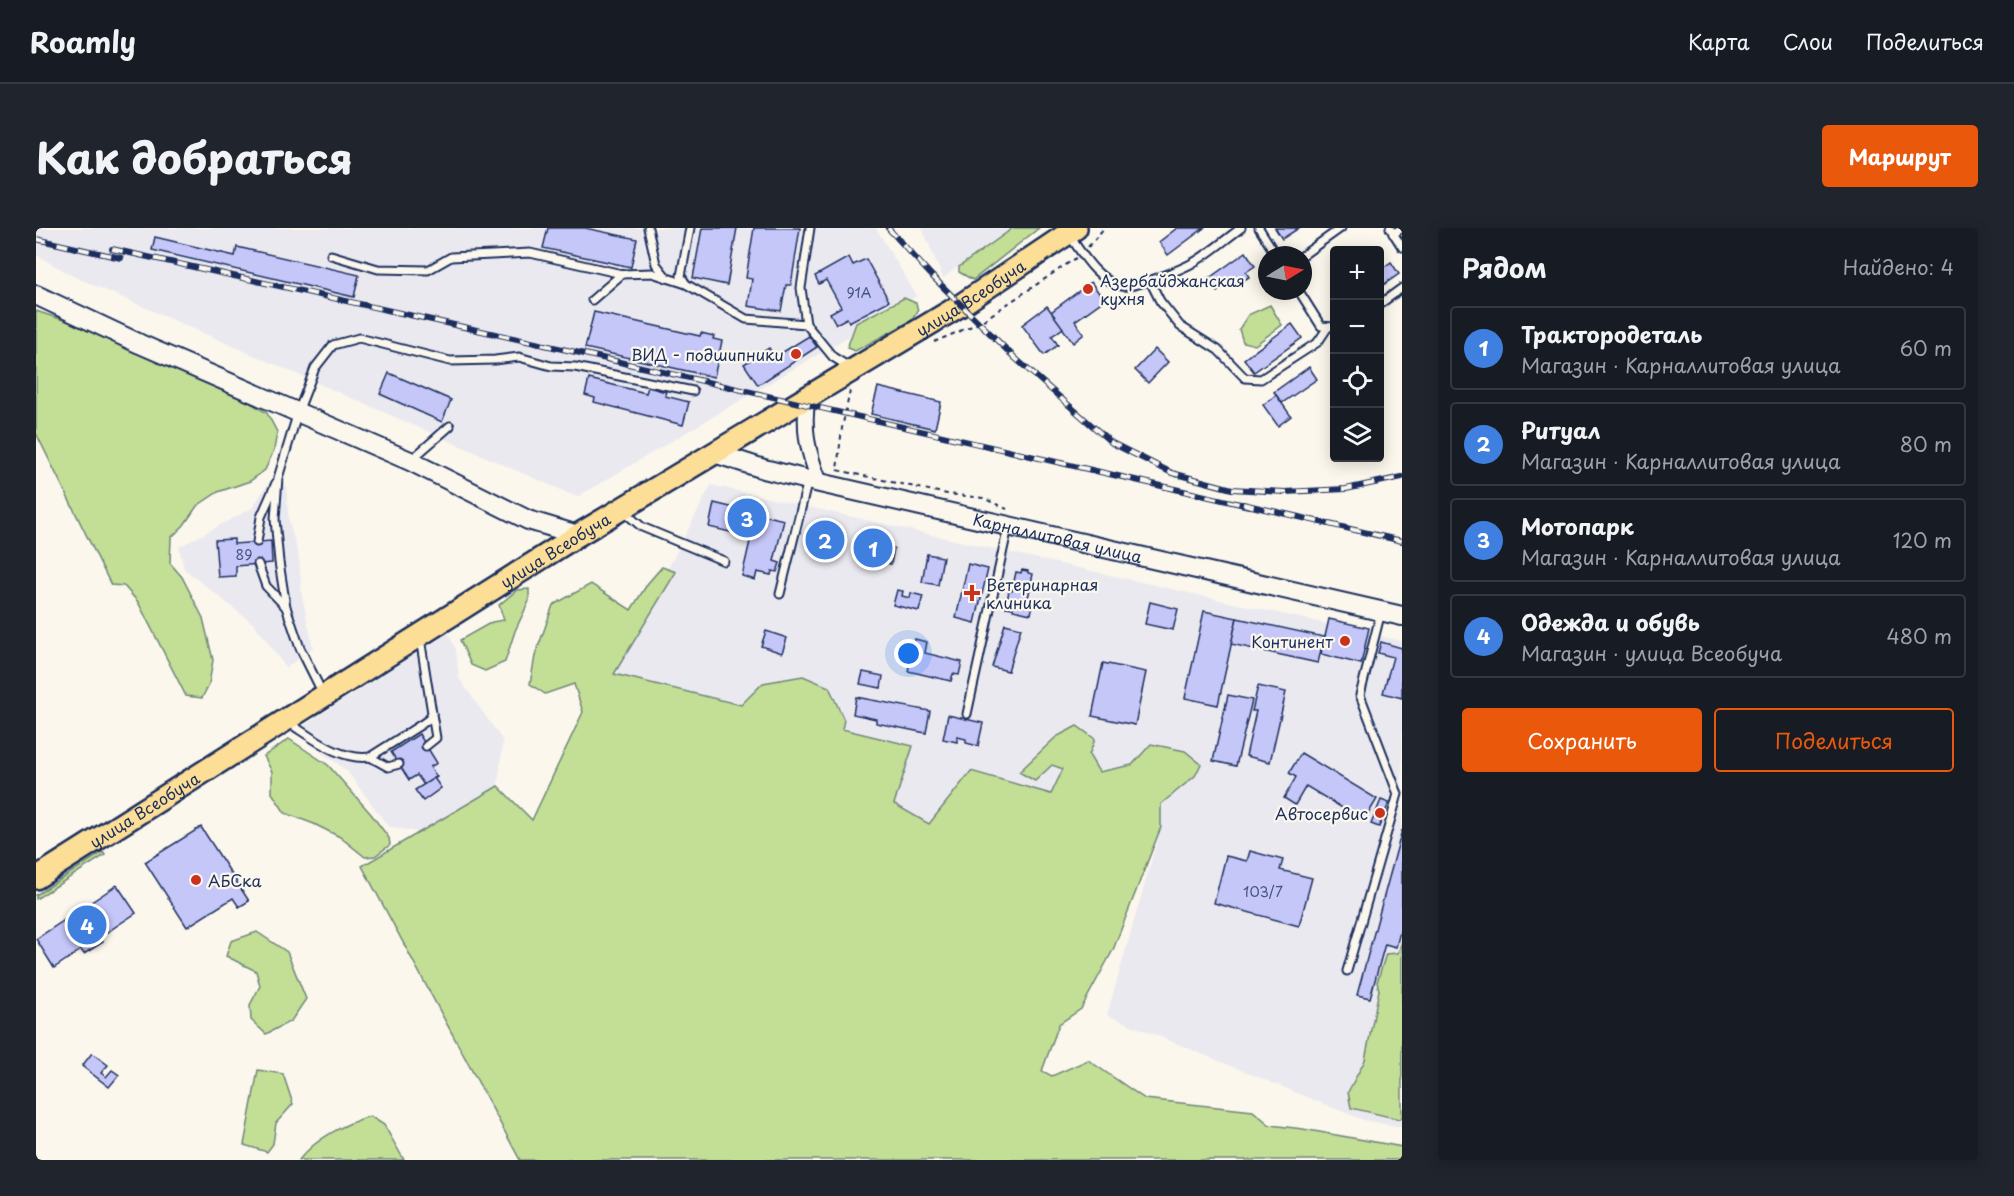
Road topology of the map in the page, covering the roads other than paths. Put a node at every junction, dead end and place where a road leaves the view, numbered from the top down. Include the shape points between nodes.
1 (648, 228) edge
2 (690, 228) edge
3 (810, 228) edge
4 (1240, 228) edge
5 (1259, 228) edge
6 (1341, 228) edge
7 (1402, 228) edge
8 (1072, 231) edge
9 (1392, 231) edge
10 (1270, 246) edge
11 (1402, 247) edge
12 (1312, 249) edge
13 (331, 255) dead end
14 (622, 274) junction
15 (668, 278) junction
16 (1150, 281) junction
17 (686, 284) junction
18 (1402, 288) edge
19 (36, 295) edge
20 (592, 300) dead end
21 (1305, 300) edge
22 (1384, 301) edge
23 (806, 324) junction
24 (1330, 327) edge
25 (1330, 328) edge
26 (854, 378) junction
27 (693, 391) dead end
28 (808, 396) junction
29 (298, 412) junction
30 (450, 426) dead end
31 (714, 453) junction
32 (410, 461) junction
33 (278, 478) junction
34 (814, 482) junction
35 (621, 510) junction
36 (1010, 519) junction
37 (578, 535) junction
38 (257, 542) dead end
39 (724, 561) dead end
40 (258, 564) dead end
41 (780, 594) dead end
42 (286, 607) junction
43 (1382, 611) junction
44 (1402, 616) edge
45 (420, 636) junction
46 (323, 695) junction
47 (432, 713) junction
48 (967, 714) dead end
49 (284, 720) junction
50 (426, 746) dead end
51 (370, 757) junction
52 (399, 764) dead end
53 (36, 878) edge
54 (1347, 971) dead end

1 - 15 lane via 656,264
2 - 17 lane via 681,276
3 - 23 lane via 801,288
4 - 16 lane via 1195,261
5 - 10 lane
6 - 12 lane
7 - 9 lane
8 - 16 lane via 1093,268 1107,279 1122,286
8 - 26 main road, улица Всеобуча
9 - 11 lane
13 - 14 lane via 378,269 428,270 450,257 530,253
14 - 15 lane via 652,273
14 - 20 lane
15 - 17 lane
16 - 25 lane via 1180,326 1218,350 1245,378 1261,379 1318,342
17 - 23 lane via 746,319
18 - 22 lane
19 - 29 street
21 - 24 lane via 1321,326
23 - 26 lane
26 - 28 main road, улица Всеобуча
27 - 29 lane via 519,357 450,361 359,338 333,345 315,368
28 - 31 main road, улица Всеобуча
28 - 34 street via 806,442
29 - 32 street
29 - 33 lane
30 - 32 lane
31 - 34 street, Карналлитовая улица
31 - 35 main road, улица Всеобуча
32 - 37 street via 528,520
33 - 38 lane via 261,517
33 - 42 lane via 275,519
34 - 36 street, Карналлитовая улица
34 - 41 lane
35 - 37 main road, улица Всеобуча
35 - 39 lane via 642,527
36 - 43 street, Карналлитовая улица
36 - 48 lane
37 - 45 main road, улица Всеобуча
40 - 42 lane via 266,586
42 - 46 lane
43 - 44 street, Карналлитовая улица
43 - 54 lane via 1360,695 1398,794
45 - 46 main road, улица Всеобуча
45 - 47 lane
46 - 49 main road, улица Всеобуча
47 - 50 lane via 436,738
47 - 51 lane via 422,724
49 - 51 lane via 346,756
49 - 53 main road, улица Всеобуча
51 - 52 lane via 388,767

